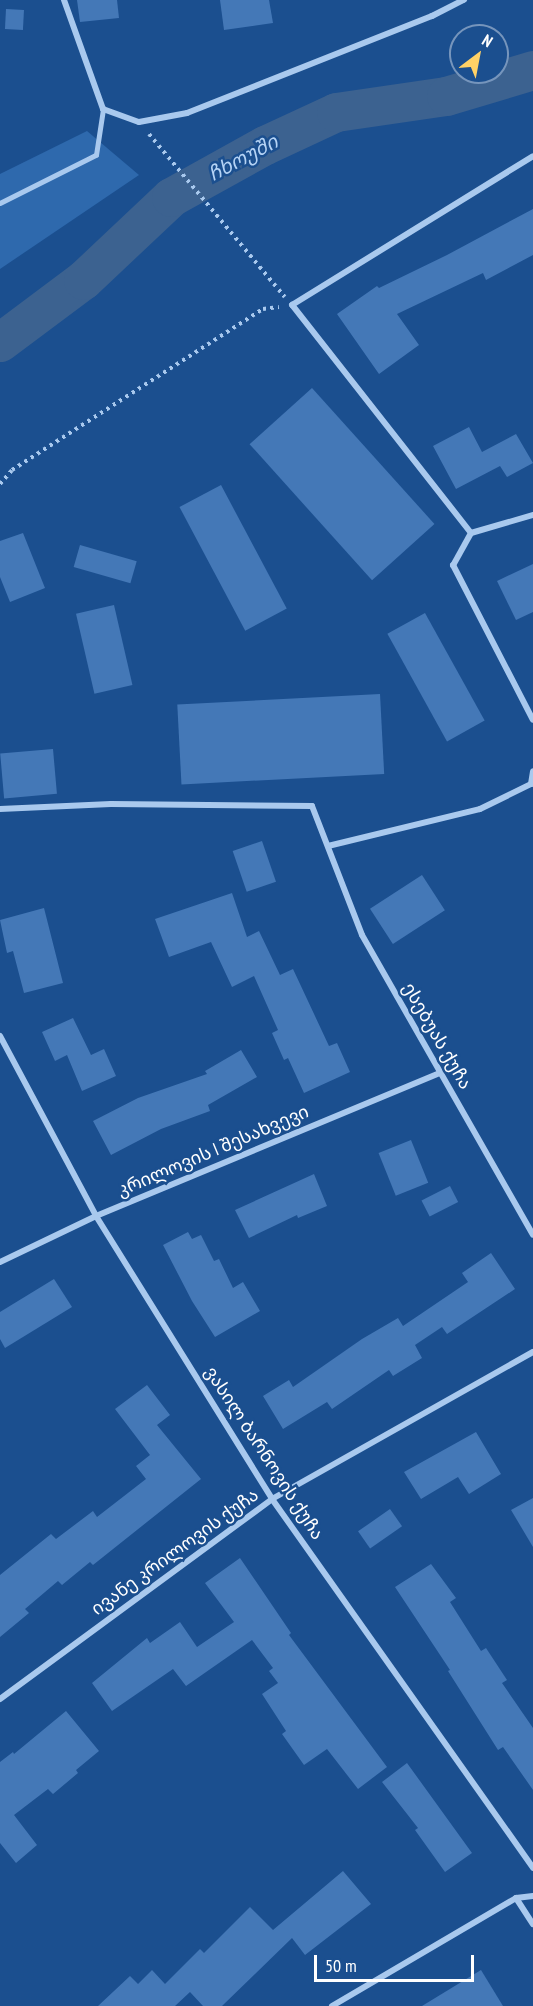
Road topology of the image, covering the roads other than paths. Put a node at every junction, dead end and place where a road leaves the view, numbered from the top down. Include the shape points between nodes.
1 (64, 0) edge
2 (464, 0) edge
3 (104, 109) junction
4 (533, 156) edge
5 (0, 203) edge
6 (533, 515) edge
7 (471, 533) junction
8 (533, 720) edge
9 (533, 771) edge
10 (0, 809) edge
11 (328, 846) junction
12 (0, 1036) edge
13 (440, 1073) junction
14 (96, 1216) junction
15 (533, 1235) edge
16 (0, 1262) edge
17 (533, 1352) edge
18 (273, 1499) junction
19 (0, 1700) edge
20 (533, 1868) edge
21 (533, 1896) edge
22 (516, 1898) junction
23 (533, 1924) edge
24 (332, 2006) edge

1 - 3 street
2 - 3 street via 187,113 139,122
3 - 5 lane via 96,155
4 - 7 street via 292,305
6 - 7 street
7 - 8 street via 453,565
9 - 11 street via 531,784 480,809
10 - 11 street, ესებუას ქუჩა via 111,804 312,806
11 - 13 street, ესებუას ქუჩა via 362,935
12 - 14 street, ვასილ ბარნოვის ქუჩა
13 - 14 street, კრილოვის I შესახვევი
13 - 15 street, ესებუას ქუჩა
14 - 16 street, კრილოვის I შესახვევი
14 - 18 street, ვასილ ბარნოვის ქუჩა
17 - 18 street, ივანე კრილოვის ქუჩა
18 - 19 street, ივანე კრილოვის ქუჩა
18 - 20 street, ვასილ ბარნოვის ქუჩა
21 - 22 street
22 - 23 street
22 - 24 street

